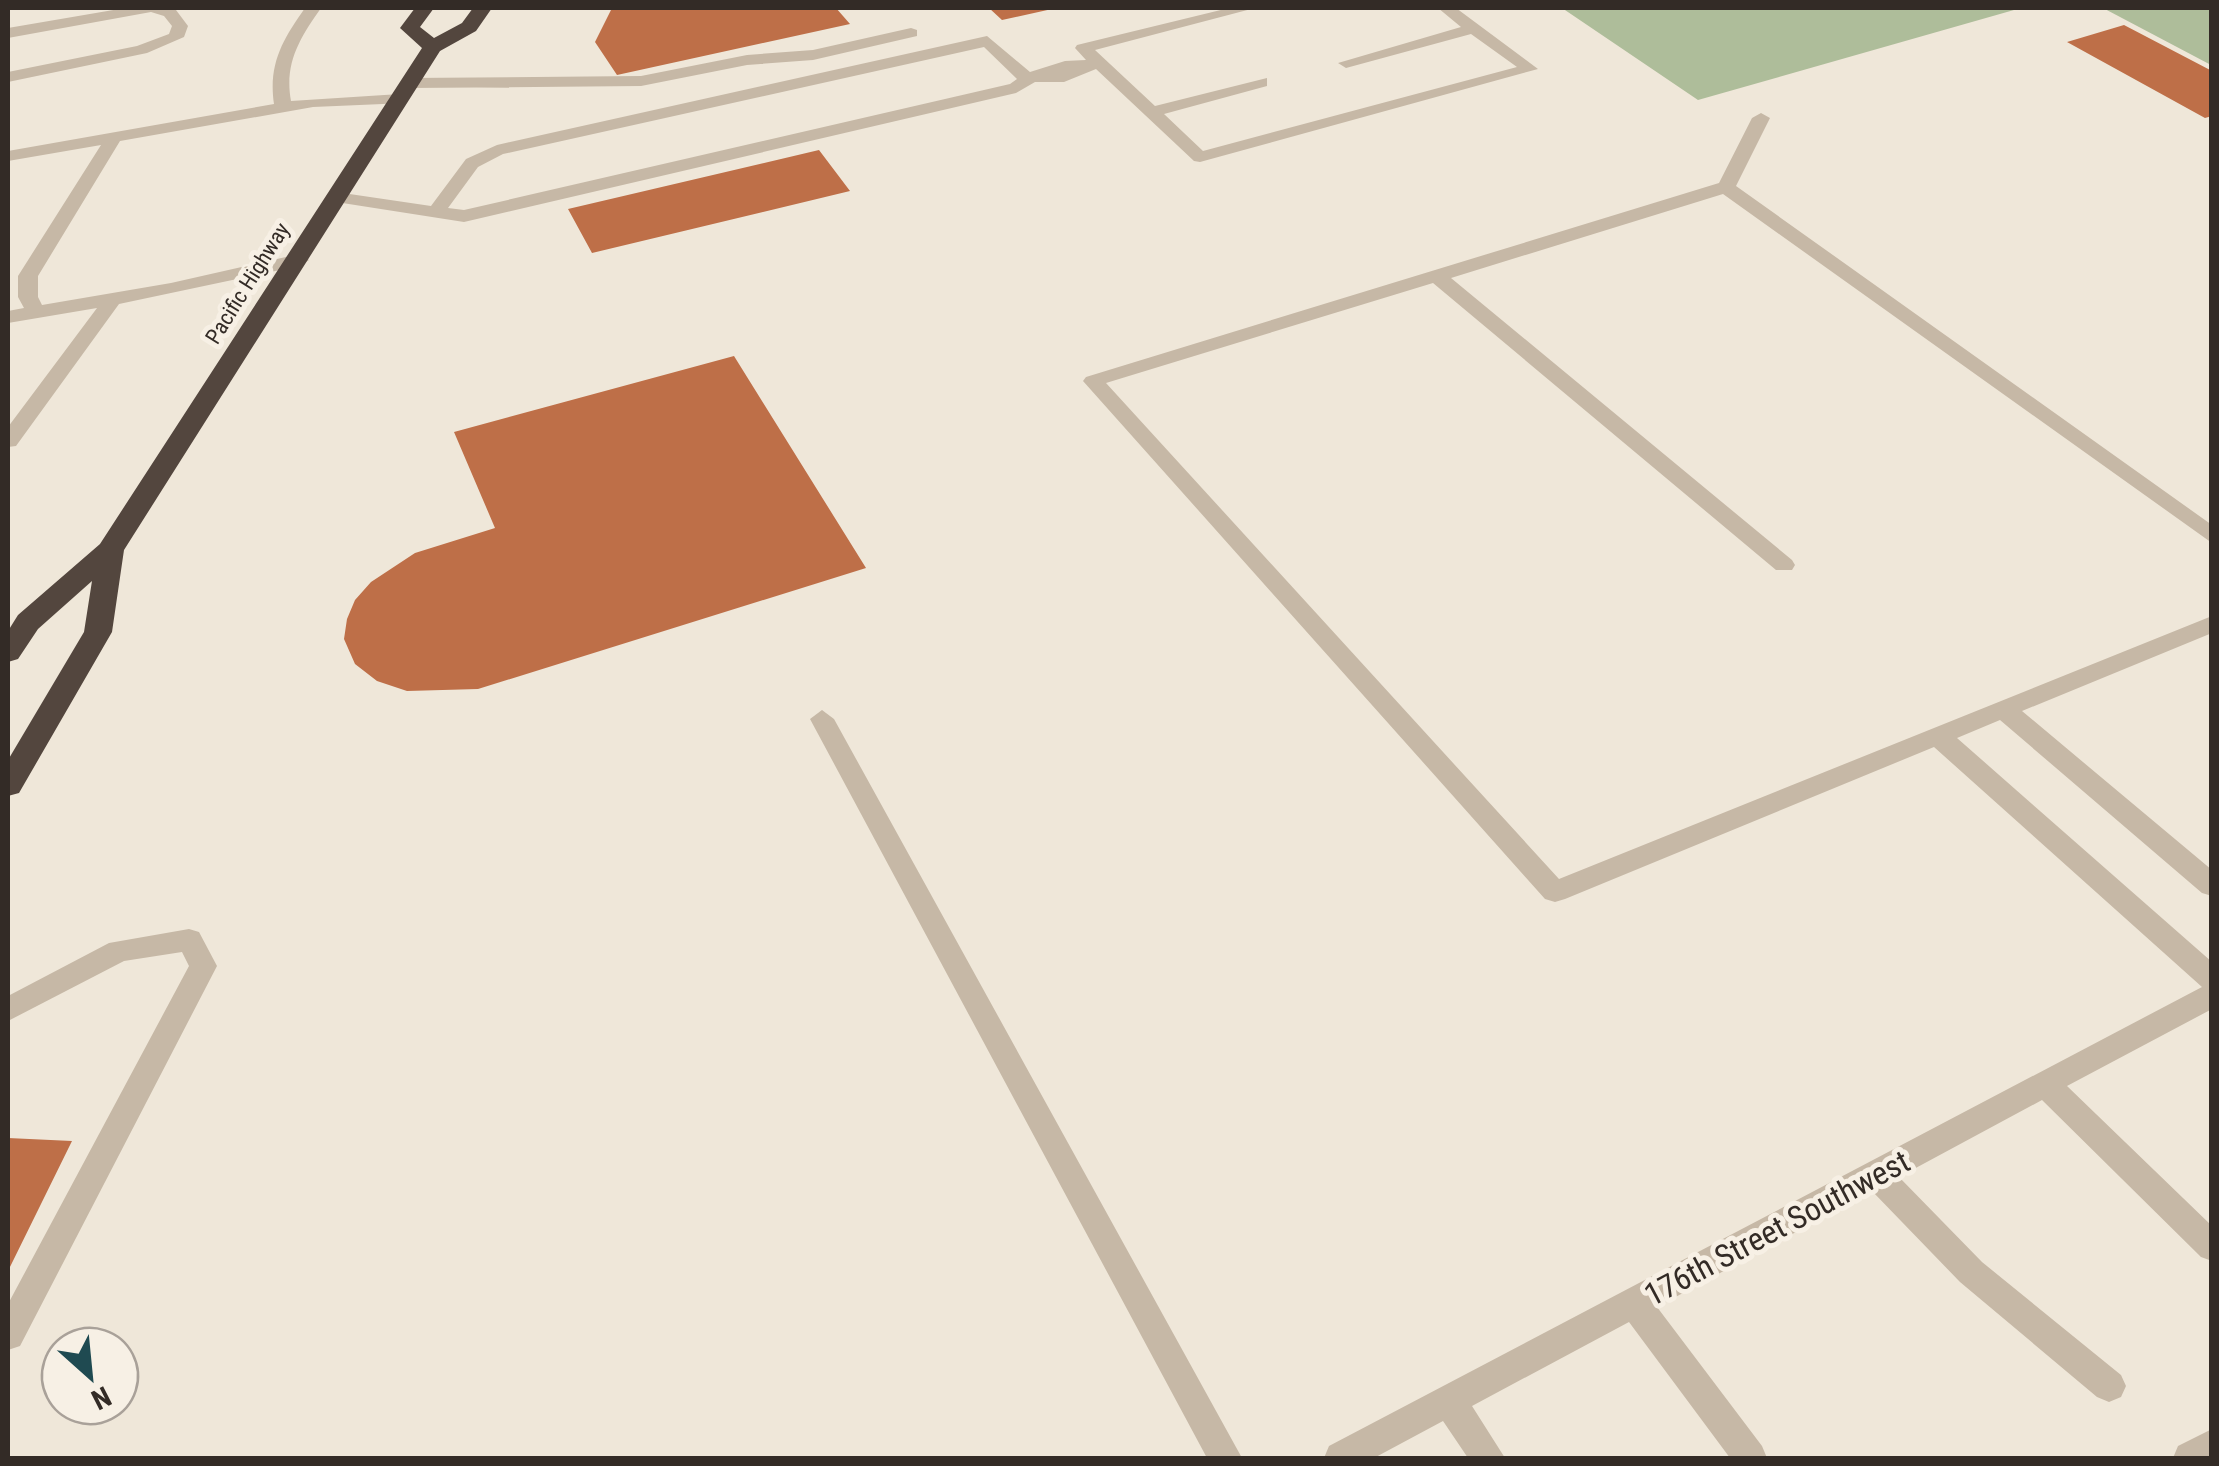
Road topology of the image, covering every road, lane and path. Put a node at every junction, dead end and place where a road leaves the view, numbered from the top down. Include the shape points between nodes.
1 (152, 8) edge
2 (313, 8) edge
3 (424, 8) edge
4 (482, 8) edge
5 (1247, 8) edge
6 (1446, 8) edge
7 (1474, 28) junction
8 (8, 33) edge
9 (910, 33) dead end
10 (432, 47) junction
11 (1346, 63) dead end
12 (1094, 64) junction
13 (8, 76) edge
14 (1031, 78) junction
15 (1260, 82) dead end
16 (404, 91) junction
17 (284, 107) junction
18 (1151, 112) junction
19 (1760, 118) dead end
20 (115, 136) junction
21 (8, 156) edge
22 (1726, 187) junction
23 (336, 196) junction
24 (437, 210) junction
25 (299, 260) junction
26 (1437, 276) junction
27 (113, 299) junction
28 (36, 312) junction
29 (8, 317) edge
30 (8, 441) edge
31 (2212, 536) edge
32 (110, 550) junction
33 (1784, 565) dead end
34 (18, 621) edge
35 (2212, 624) edge
36 (8, 652) edge
37 (2005, 711) junction
38 (822, 718) dead end
39 (1939, 737) junction
40 (8, 786) edge
41 (2212, 886) edge
42 (2212, 979) edge
43 (2212, 995) edge
44 (8, 1009) edge
45 (2046, 1086) junction
46 (1877, 1175) junction
47 (2212, 1246) edge
48 (1635, 1304) junction
49 (8, 1334) edge
50 (2109, 1386) dead end
51 (1449, 1401) junction
52 (2212, 1446) edge
53 (1225, 1458) edge
54 (1341, 1458) edge
55 (1488, 1458) edge
56 (1750, 1458) edge
57 (2190, 1458) edge

1 - 8 street
1 - 13 street via 170,13 180,26 176,37
2 - 17 street via 285,48 277,76
3 - 10 highway via 410,28
4 - 10 highway, Pacific Highway via 469,27
5 - 12 street via 1083,48
6 - 7 street
7 - 11 street
7 - 18 street via 1530,69 1200,157
9 - 16 street via 641,81
10 - 16 highway, Pacific Highway
12 - 14 street via 1048,80
12 - 18 street
14 - 24 street via 1016,88 464,216
14 - 24 street via 988,41 968,45 497,150 472,163
15 - 18 street
16 - 17 street
16 - 23 highway, Pacific Highway
17 - 20 street
19 - 22 street
20 - 21 street
20 - 28 street via 28,276
22 - 26 street
22 - 31 street
23 - 24 street
23 - 25 highway, Pacific Highway
25 - 27 street
25 - 32 highway, Pacific Highway
26 - 33 street
26 - 39 street via 1094,381 1555,892
27 - 28 street
27 - 30 street
28 - 29 street
32 - 34 highway, Pacific Highway
32 - 40 highway, Pacific Highway via 98,632
34 - 36 highway, Pacific Highway
35 - 37 street
37 - 39 street
37 - 41 street
38 - 53 street
39 - 42 street
43 - 45 street, 176th Street Southwest
44 - 49 street via 119,952 188,940 203,966
45 - 46 street, 176th Street Southwest
45 - 47 street
46 - 48 street, 176th Street Southwest
46 - 50 street via 1970,1272
48 - 51 street, 176th Street Southwest
48 - 56 street
51 - 54 street, 176th Street Southwest
51 - 55 street
52 - 57 street

